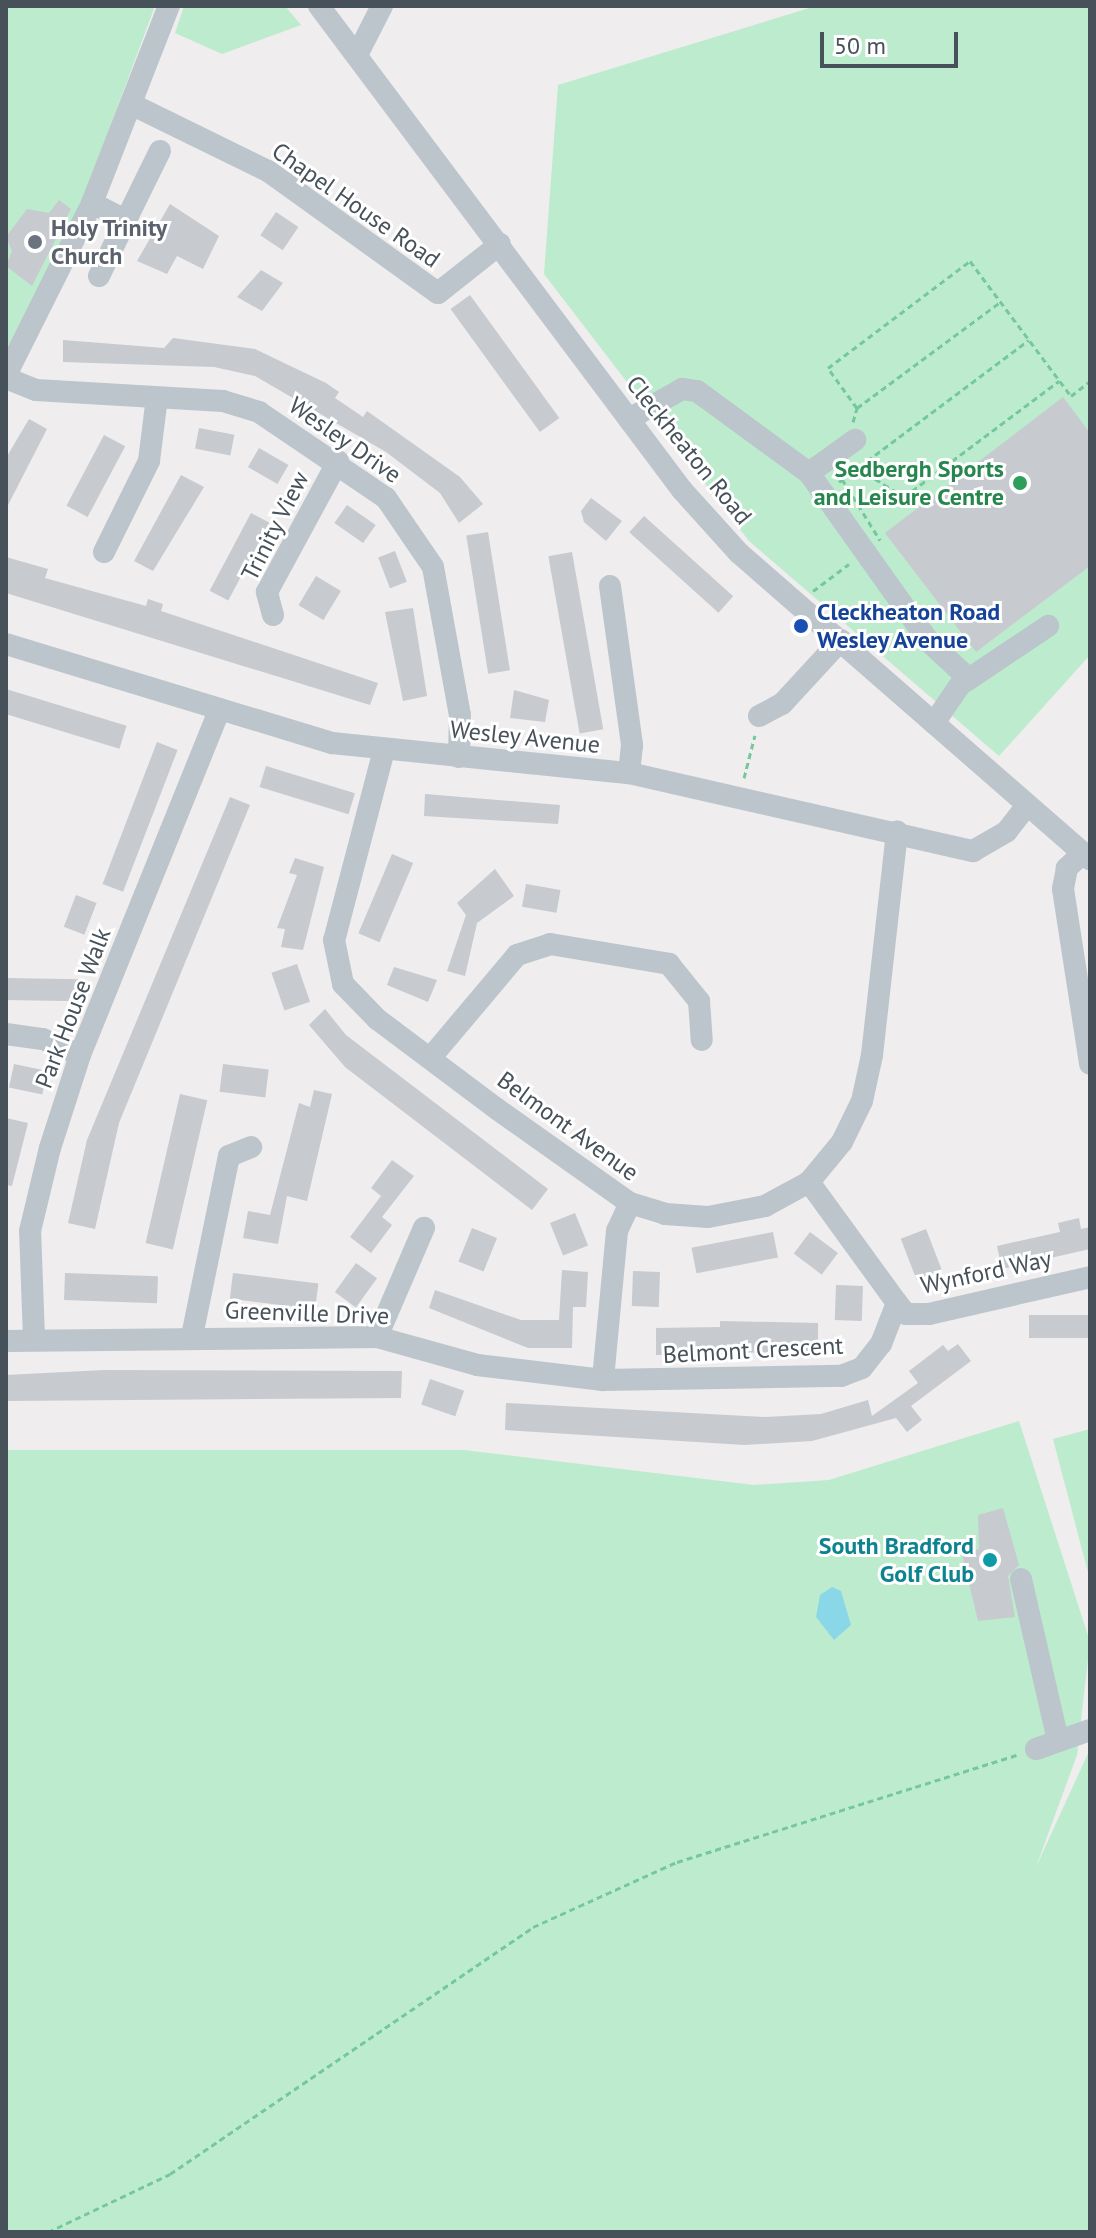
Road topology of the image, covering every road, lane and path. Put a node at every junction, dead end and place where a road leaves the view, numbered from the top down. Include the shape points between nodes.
1 (169, 6) edge
2 (319, 6) edge
3 (382, 6) edge
4 (358, 53) junction
5 (131, 104) junction
6 (160, 151) dead end
7 (92, 203) junction
8 (126, 220) junction
9 (500, 244) junction
10 (99, 276) dead end
11 (1000, 302) junction
12 (1029, 340) junction
13 (6, 376) edge
14 (1059, 381) junction
15 (1090, 381) edge
16 (157, 397) junction
17 (857, 408) junction
18 (629, 419) junction
19 (853, 434) joint
20 (338, 461) junction
21 (858, 468) junction
22 (809, 473) junction
23 (818, 496) junction
24 (104, 552) dead end
25 (610, 586) dead end
26 (273, 615) dead end
27 (1048, 626) dead end
28 (841, 640) junction
29 (6, 644) edge
30 (966, 681) junction
31 (220, 709) junction
32 (759, 716) joint
33 (934, 723) junction
34 (384, 750) junction
35 (459, 757) junction
36 (629, 773) junction
37 (740, 795) junction
38 (1027, 805) junction
39 (897, 831) junction
40 (1086, 856) edge
41 (6, 1034) edge
42 (702, 1040) dead end
43 (80, 1055) junction
44 (432, 1056) junction
45 (1090, 1064) edge
46 (251, 1147) dead end
47 (809, 1182) junction
48 (630, 1203) junction
49 (424, 1228) dead end
50 (1090, 1277) edge
51 (897, 1303) junction
52 (192, 1336) junction
53 (377, 1337) junction
54 (34, 1338) junction
55 (6, 1341) edge
56 (603, 1380) junction
57 (1021, 1579) dead end
58 (1090, 1730) edge
59 (1058, 1741) junction
60 (1036, 1749) joint
61 (48, 2232) edge

1 - 5 street
2 - 4 street, Cleckheaton Road
3 - 4 street
4 - 9 street, Cleckheaton Road
5 - 7 street
5 - 9 street, Chapel House Road via 268,171 438,293
6 - 8 street
7 - 8 street
7 - 13 street
8 - 10 street
9 - 18 street, Cleckheaton Road
11 - 12 path
11 - 17 path
11 - 17 path via 970,261 828,368
12 - 14 path
12 - 21 path
13 - 16 street, Wesley Drive via 36,390
14 - 15 path via 1071,396
14 - 21 path via 904,497
16 - 20 street, Wesley Drive via 259,412
16 - 24 street via 149,461
17 - 19 path
18 - 22 street via 682,389 697,391
18 - 28 street, Cleckheaton Road via 739,553
19 - 22 street
20 - 26 street, Trinity View via 267,592
20 - 35 street, Wesley Drive via 402,514 433,567 460,715
21 - 23 path
22 - 23 street
23 - 30 street
25 - 36 street
27 - 30 street
28 - 32 street via 782,704
28 - 33 street, Cleckheaton Road
29 - 31 street, Wesley Avenue
30 - 33 street
31 - 34 street, Wesley Avenue via 332,743
31 - 43 street, Park House Walk
32 - 37 path
33 - 38 street, Cleckheaton Road
34 - 35 street, Wesley Avenue
34 - 44 street, Belmont Avenue via 335,954 350,995
35 - 36 street, Wesley Avenue
36 - 37 street, Wesley Avenue
37 - 39 street, Wesley Avenue
38 - 39 street, Wesley Avenue via 1007,831 973,851
38 - 40 street, Cleckheaton Road
39 - 47 street, Belmont Avenue via 862,1101
40 - 45 street via 1067,868 1063,889
41 - 43 street via 43,1039
42 - 44 street via 699,1001 669,964 550,944 517,955
43 - 54 street, Park House Walk via 30,1231
44 - 48 street, Belmont Avenue
46 - 52 street via 229,1156
47 - 48 street, Belmont Avenue via 765,1206 708,1217
47 - 51 street
48 - 56 street via 617,1231
49 - 53 street
50 - 51 street, Wynford Way via 929,1314 906,1314
51 - 56 street, Belmont Crescent via 881,1344 862,1368 841,1376
52 - 53 street, Greenville Drive
52 - 54 street, Greenville Drive
53 - 56 street, Greenville Drive via 477,1365
54 - 55 street, Greenville Drive
57 - 59 street
58 - 59 street
59 - 60 street
60 - 61 path via 677,1862 533,1927 170,2174

